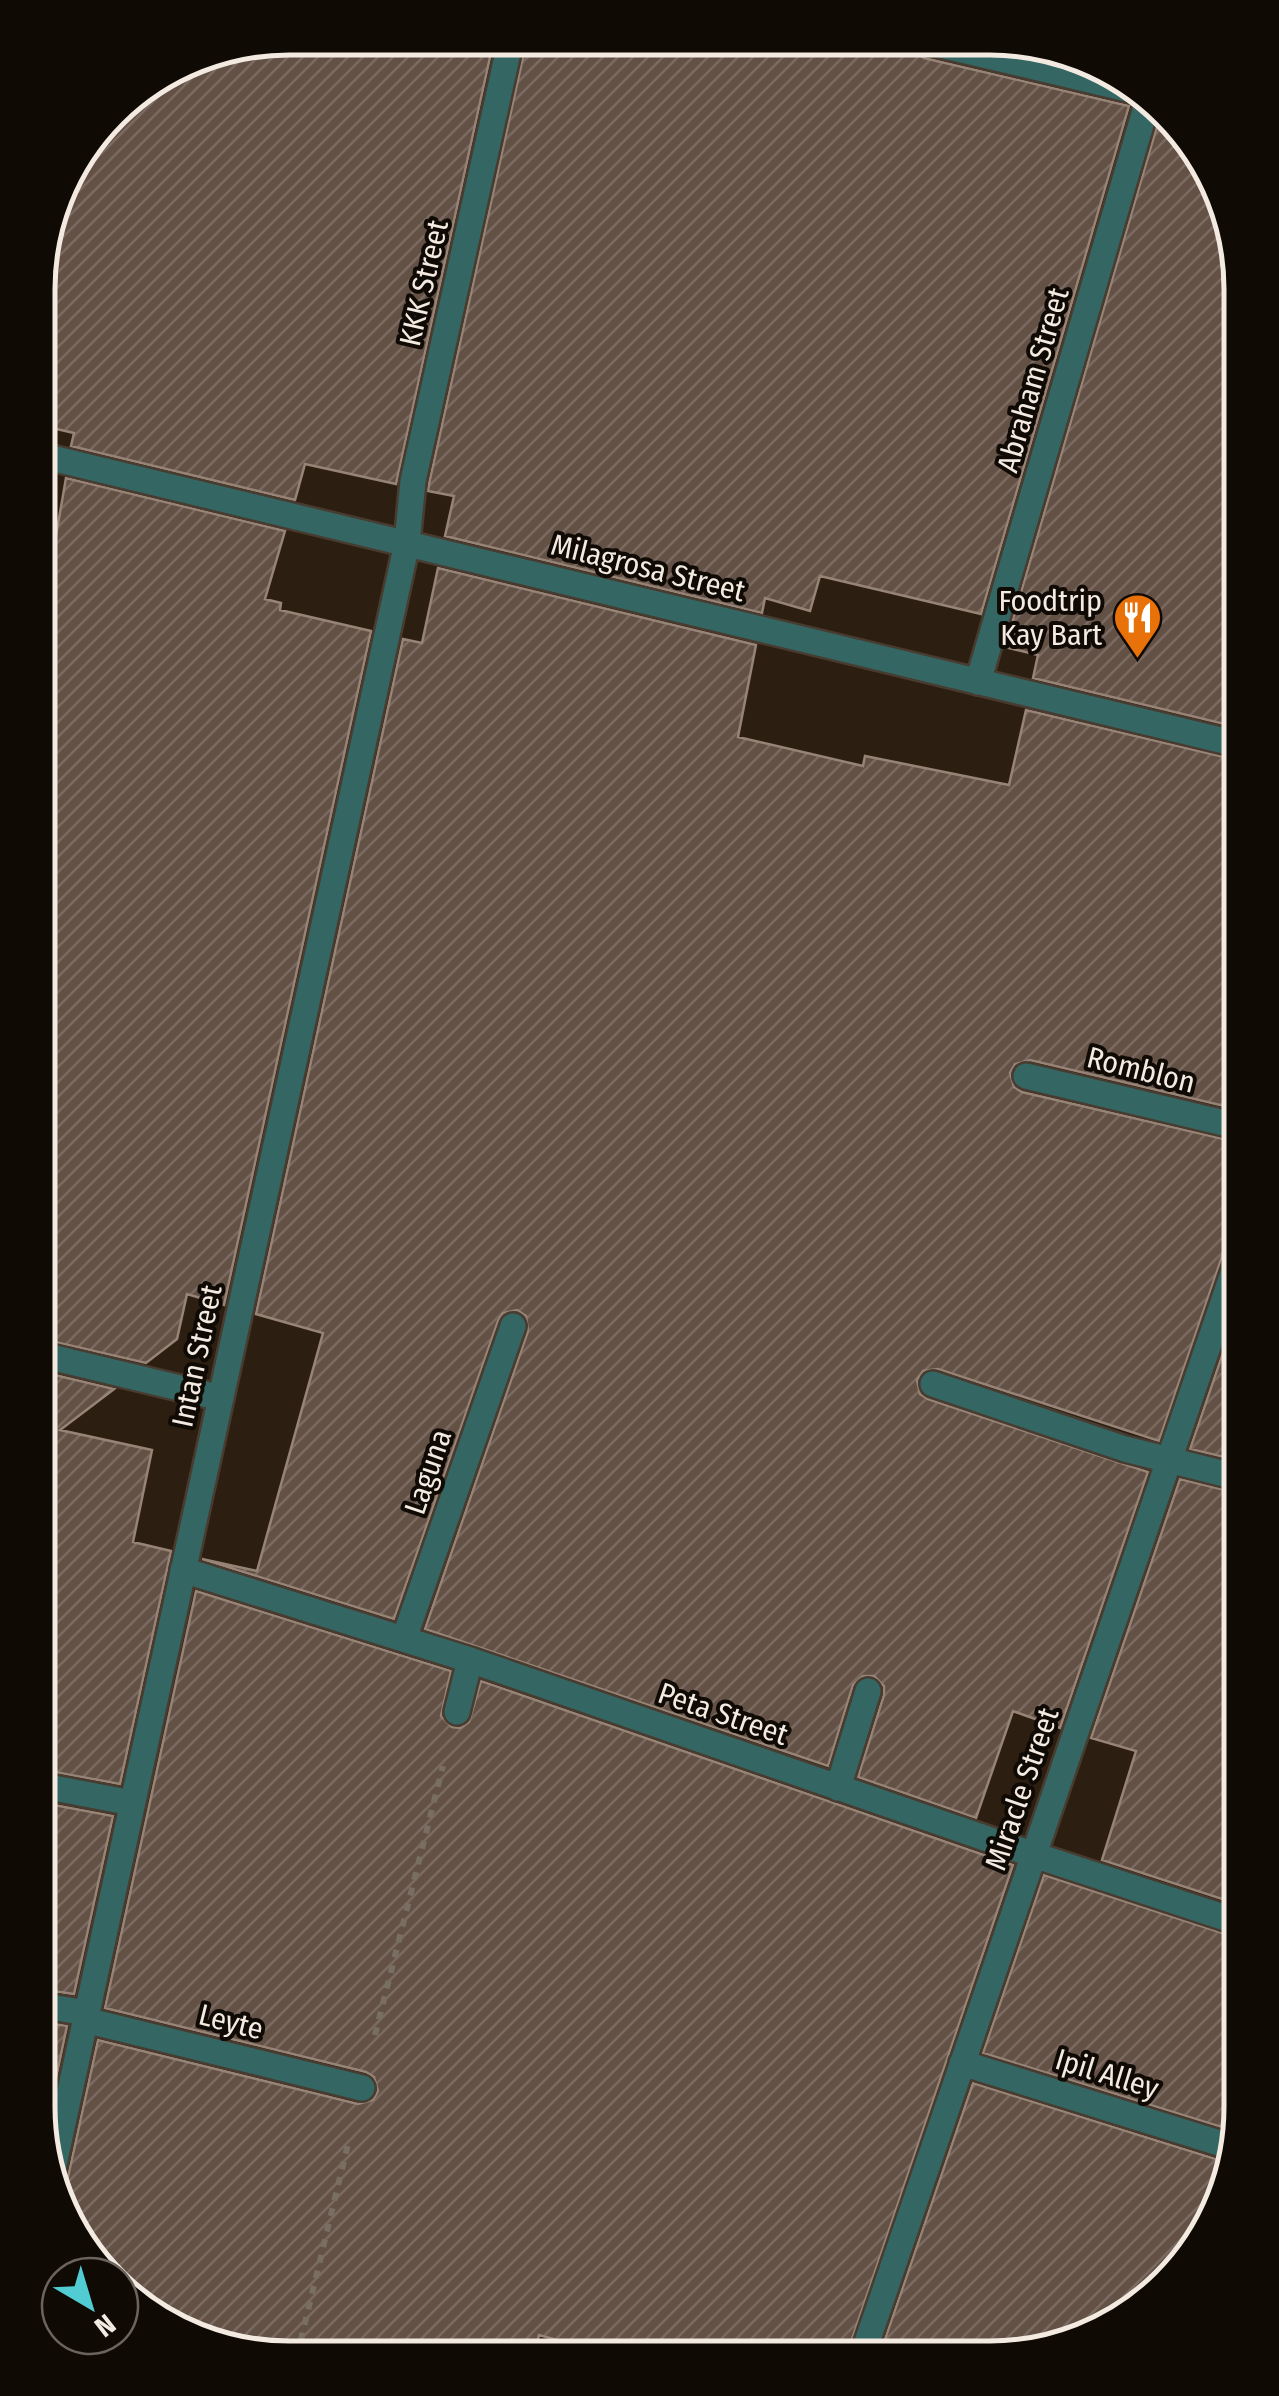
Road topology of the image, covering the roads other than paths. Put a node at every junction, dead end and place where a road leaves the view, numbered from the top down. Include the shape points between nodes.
1 (983, 55) edge
2 (508, 56) edge
3 (1100, 83) edge
4 (1145, 114) edge
5 (55, 459) edge
6 (407, 544) junction
7 (978, 682) junction
8 (1224, 742) edge
9 (1026, 1076) dead end
10 (1224, 1124) edge
11 (1223, 1301) edge
12 (513, 1326) dead end
13 (55, 1358) edge
14 (932, 1384) dead end
15 (221, 1398) junction
16 (1170, 1458) junction
17 (1223, 1473) edge
18 (183, 1570) junction
19 (404, 1639) junction
20 (470, 1660) junction
21 (868, 1691) dead end
22 (457, 1712) dead end
23 (55, 1788) edge
24 (838, 1788) junction
25 (132, 1802) junction
26 (1034, 1854) junction
27 (1223, 1916) edge
28 (55, 2009) edge
29 (86, 2017) junction
30 (962, 2063) junction
31 (362, 2088) dead end
32 (1221, 2144) edge
33 (58, 2145) edge
34 (867, 2341) edge

1 - 3 street
2 - 6 street, KKK Street via 413,481
4 - 7 street, Abraham Street
5 - 6 street, Milagrosa Street
6 - 7 street, Milagrosa Street
6 - 15 street, Intan Street
7 - 8 street, Milagrosa Street
9 - 10 street, Romblon
11 - 16 street, Miracle Street
12 - 19 street, Laguna
13 - 15 street
14 - 16 street via 1126,1450
15 - 18 street, Intan Street
16 - 17 street
16 - 26 street, Miracle Street
18 - 19 street, Peta Street
18 - 25 street, Intan Street
19 - 20 street, Peta Street
20 - 22 street
20 - 24 street, Peta Street
21 - 24 street
23 - 25 street
24 - 26 street, Peta Street
25 - 29 street, Intan Street
26 - 27 street, Peta Street
26 - 30 street, Miracle Street
28 - 29 street, Leyte
29 - 31 street, Leyte
29 - 33 street, Intan Street
30 - 32 street, Ipil Alley
30 - 34 street, Miracle Street

